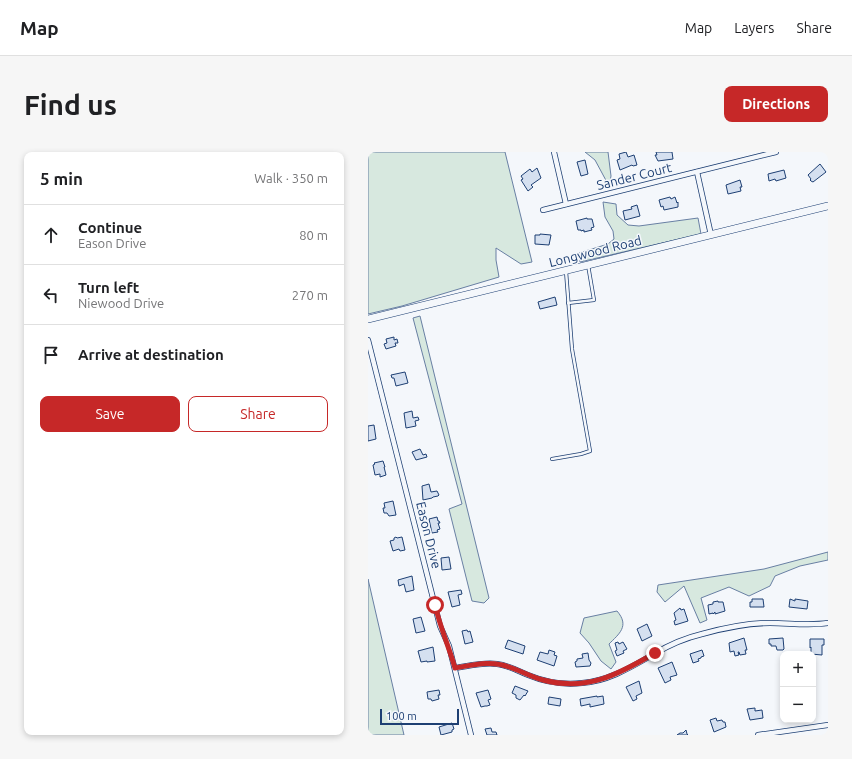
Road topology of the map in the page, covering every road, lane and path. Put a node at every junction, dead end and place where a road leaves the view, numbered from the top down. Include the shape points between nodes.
1 (554, 152) edge
2 (776, 152) edge
3 (697, 172) junction
4 (566, 204) junction
5 (828, 206) edge
6 (543, 210) dead end
7 (711, 235) junction
8 (588, 265) junction
9 (566, 270) junction
10 (568, 303) junction
11 (368, 319) edge
12 (368, 340) edge
13 (552, 459) dead end
14 (828, 623) edge
15 (455, 668) junction
16 (828, 725) edge
17 (779, 733) edge
18 (471, 735) edge
19 (758, 735) edge

1 - 4 street
2 - 3 street, Sander Court
3 - 4 street, Sander Court
3 - 7 street
4 - 6 street, Sander Court
5 - 7 main road, Longwood Road
7 - 8 main road, Longwood Road
8 - 9 main road, Longwood Road
8 - 10 lane via 594,300
9 - 10 lane
9 - 11 main road, Longwood Road
10 - 13 lane via 572,350 590,451
12 - 15 street, Eason Drive via 440,626
14 - 15 street via 771,623 716,630 685,639 617,674 583,683 568,684 544,680 497,663
15 - 18 street, Eason Drive
16 - 17 street
17 - 19 street

